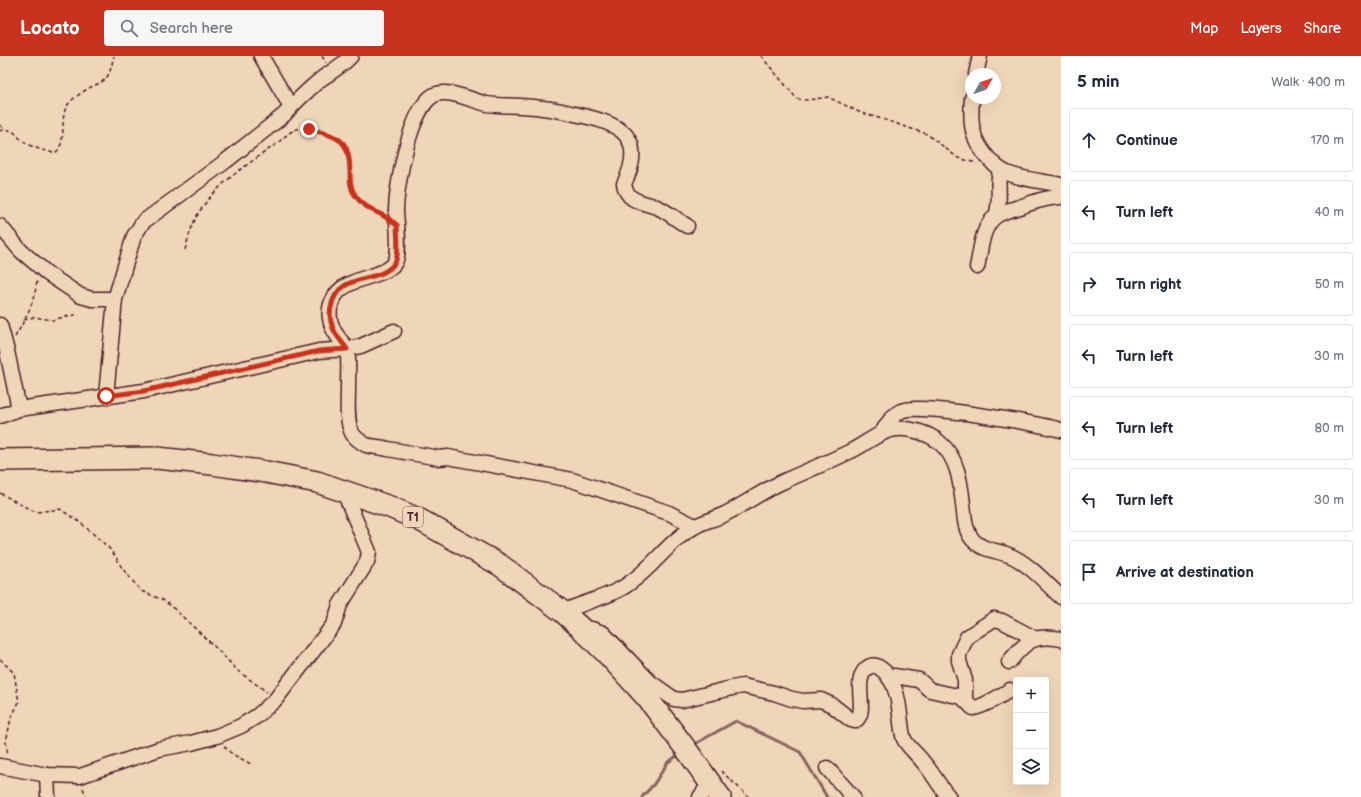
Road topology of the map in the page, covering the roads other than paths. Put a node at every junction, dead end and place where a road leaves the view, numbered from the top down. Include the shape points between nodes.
1 (261, 56) edge
2 (351, 56) edge
3 (980, 56) edge
4 (977, 68) edge
5 (972, 104) edge
6 (291, 107) junction
7 (1000, 170) junction
8 (1061, 185) edge
9 (1061, 197) edge
10 (996, 216) junction
11 (0, 226) edge
12 (687, 226) dead end
13 (978, 268) dead end
14 (115, 299) junction
15 (0, 325) edge
16 (394, 331) dead end
17 (347, 349) junction
18 (106, 396) junction
19 (19, 410) junction
20 (0, 416) edge
21 (1061, 430) edge
22 (881, 434) junction
23 (0, 460) edge
24 (344, 492) junction
25 (695, 526) junction
26 (1061, 597) edge
27 (563, 612) junction
28 (583, 630) junction
29 (1036, 639) junction
30 (1061, 639) edge
31 (1009, 662) dead end
32 (889, 678) junction
33 (1010, 690) dead end
34 (965, 699) junction
35 (4, 767) edge
36 (827, 768) dead end
37 (47, 775) junction
38 (713, 787) edge
39 (48, 797) edge
40 (853, 797) edge
41 (949, 797) edge

1 - 6 street
2 - 6 street
3 - 4 street
5 - 7 street via 974,137 984,154
6 - 14 street via 226,161 143,222 134,236
7 - 8 street via 1018,177
7 - 10 street via 1000,202
9 - 10 street via 1052,197
10 - 13 street via 984,236
11 - 14 street via 21,251 48,274 81,296 92,299
12 - 17 street via 656,207 640,203 628,194 624,184 630,168 631,147 629,140 617,127 599,119 566,112 488,104 463,96 435,95 425,102 420,110 407,147 397,191 396,260 384,272 342,287 332,302 329,314 333,330
14 - 18 street
15 - 19 street
16 - 17 street via 361,346
17 - 18 street via 319,351 144,391
17 - 25 street via 348,417 353,434 364,444 572,480 669,513
18 - 19 street
19 - 20 street
21 - 22 street via 988,417 908,408 892,418
22 - 25 street via 765,491 726,514
22 - 26 street via 906,429 924,433 939,442 954,460 959,475 967,530 973,540 988,550 1011,556
23 - 24 highway, T1 via 157,458 266,472 317,482
24 - 27 highway, T1 via 420,520 500,565
24 - 37 street via 369,552 366,562 340,605 334,624 275,700 241,726 217,736 159,749 80,776
25 - 27 street via 680,536 631,582
27 - 28 highway, T1
28 - 32 street via 592,629 603,633 650,682 674,699 682,700 743,686 803,701 821,700 855,721 860,713 860,680 865,670 874,665 884,671
28 - 38 highway, T1 via 648,699
29 - 30 street
29 - 31 street via 1020,648
29 - 34 street via 994,619 967,637 959,654 965,680
32 - 34 street via 894,676 919,680 930,690
32 - 41 street via 898,700 904,740
33 - 34 street via 977,708 973,708
35 - 37 street
36 - 40 street
37 - 39 street

